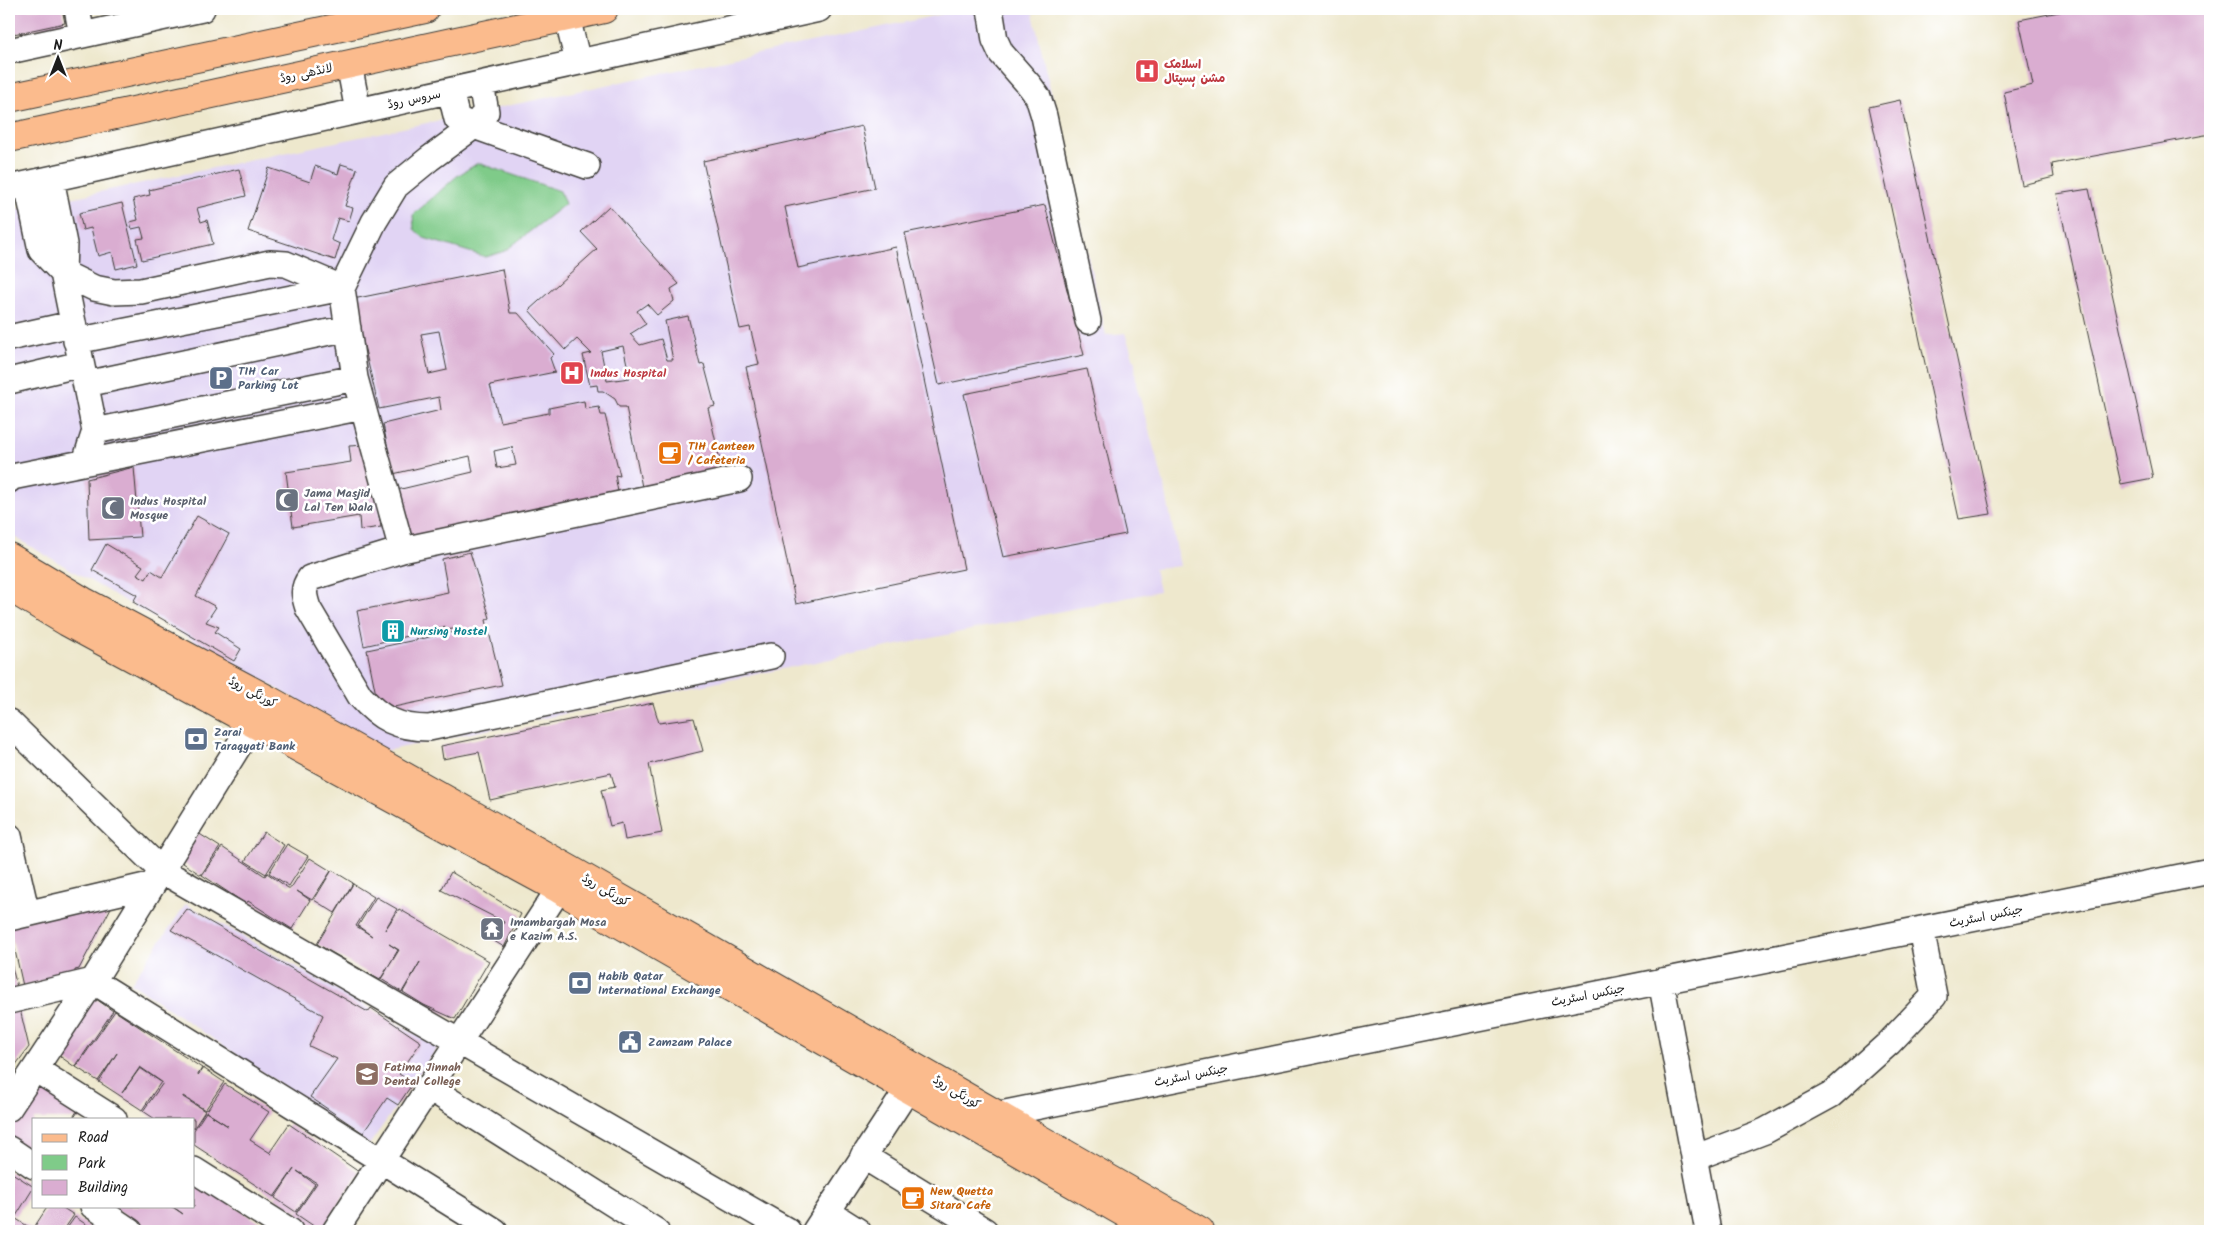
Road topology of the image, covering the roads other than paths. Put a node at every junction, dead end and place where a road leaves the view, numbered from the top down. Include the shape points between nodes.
1 (77, 9) edge
2 (202, 9) edge
3 (425, 9) edge
4 (604, 9) edge
5 (819, 9) edge
6 (990, 9) edge
7 (567, 17) junction
8 (82, 35) junction
9 (9, 51) edge
10 (578, 62) junction
11 (349, 64) junction
12 (481, 84) junction
13 (450, 91) junction
14 (9, 98) edge
15 (358, 111) junction
16 (474, 126) junction
17 (9, 138) edge
18 (587, 166) dead end
19 (52, 179) junction
20 (18, 186) edge
21 (63, 273) junction
22 (342, 288) junction
23 (1088, 321) dead end
24 (348, 328) junction
25 (9, 338) edge
26 (79, 353) junction
27 (355, 378) junction
28 (9, 381) edge
29 (363, 407) junction
30 (95, 431) junction
31 (85, 462) junction
32 (739, 479) dead end
33 (9, 480) edge
34 (402, 550) junction
35 (9, 557) edge
36 (9, 572) edge
37 (9, 587) edge
38 (75, 611) junction
39 (771, 656) dead end
40 (254, 721) junction
41 (9, 722) edge
42 (9, 836) edge
43 (2210, 871) edge
44 (156, 878) junction
45 (564, 879) junction
46 (18, 916) edge
47 (1921, 929) junction
48 (93, 981) junction
49 (1661, 981) junction
50 (9, 1001) edge
51 (458, 1041) junction
52 (35, 1069) junction
53 (914, 1079) junction
54 (428, 1087) junction
55 (9, 1108) edge
56 (994, 1114) junction
57 (112, 1118) edge
58 (967, 1122) junction
59 (9, 1148) edge
60 (864, 1156) junction
61 (1694, 1158) junction
62 (381, 1159) junction
63 (32, 1165) edge
64 (195, 1171) edge
65 (96, 1208) edge
66 (822, 1222) edge
67 (130, 1231) edge
68 (290, 1231) edge
69 (335, 1231) edge
70 (495, 1231) edge
71 (656, 1231) edge
72 (788, 1231) edge
73 (858, 1231) edge
74 (985, 1231) edge
75 (1156, 1231) edge
76 (1200, 1231) edge
77 (1708, 1231) edge

1 - 8 street
2 - 8 street
3 - 14 main road
4 - 7 main road, لانڈھی روڈ
5 - 10 street, سروس روڈ
6 - 23 street via 995,40 1001,53 1030,86 1044,116
7 - 10 street
7 - 11 main road, لانڈھی روڈ
8 - 9 street
10 - 12 street, سروس روڈ
11 - 15 street
11 - 17 main road, لانڈھی روڈ
12 - 13 street, سروس روڈ
12 - 16 street via 486,112
13 - 15 street, سروس روڈ
13 - 16 street via 457,119
15 - 19 street, سروس روڈ
16 - 18 street
16 - 22 street via 396,186 374,222
19 - 20 street, سروس روڈ
19 - 21 street via 64,244
20 - 21 street via 42,250
21 - 22 street via 94,288 114,292 140,291 270,263 286,264
21 - 26 street
22 - 24 street
22 - 26 street
24 - 26 street
24 - 27 street
25 - 26 street
26 - 28 street
26 - 30 street
27 - 29 street
27 - 30 street
29 - 31 street
29 - 34 street
30 - 31 street
31 - 33 street
32 - 34 street
34 - 39 street via 310,578 303,594 360,696 382,718 399,725 429,728
35 - 38 main road, کورنگی روڈ
36 - 38 main road
37 - 38 main road, کورنگی روڈ
38 - 40 main road, کورنگی روڈ
38 - 45 main road, کورنگی روڈ via 267,699
40 - 44 street
40 - 45 main road, کورنگی روڈ
41 - 44 street
42 - 46 street
43 - 47 street, جینکس اسٹریٹ
44 - 46 street
44 - 48 street
44 - 51 street
45 - 51 street
45 - 53 main road, کورنگی روڈ
47 - 49 street, جینکس اسٹریٹ
47 - 61 street via 1934,996 1890,1043 1831,1095 1765,1131
48 - 50 street
48 - 52 street
48 - 62 street
49 - 56 street, جینکس اسٹریٹ
49 - 61 street
51 - 54 street
51 - 72 street
52 - 55 street
52 - 57 street
53 - 56 main road, کورنگی روڈ
53 - 58 main road, کورنگی روڈ
53 - 60 street
54 - 62 street
54 - 71 street
56 - 58 street, جینکس اسٹریٹ
56 - 76 main road, کورنگی روڈ
58 - 75 main road, کورنگی روڈ
59 - 63 street
60 - 66 street
60 - 74 street
61 - 77 street
62 - 69 street
62 - 70 street
64 - 68 street
65 - 67 street
66 - 73 street

